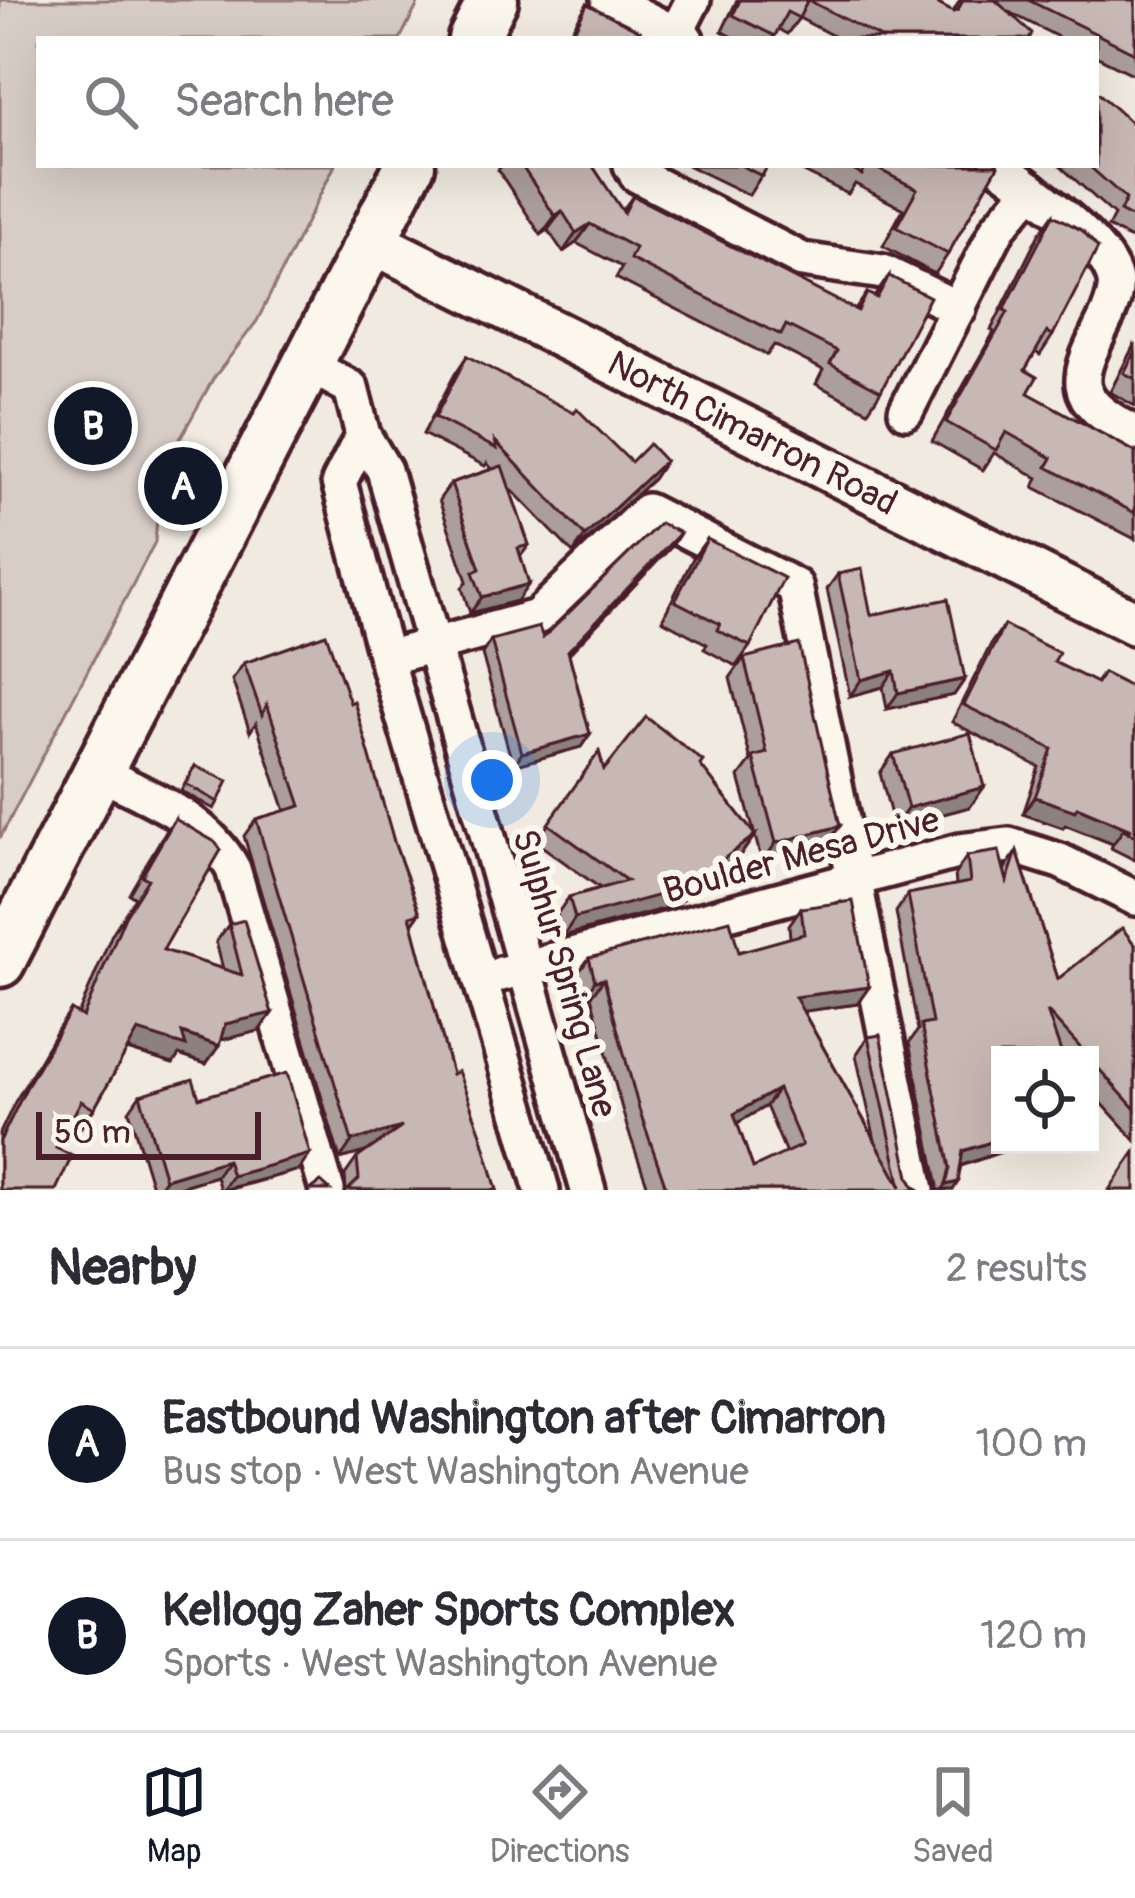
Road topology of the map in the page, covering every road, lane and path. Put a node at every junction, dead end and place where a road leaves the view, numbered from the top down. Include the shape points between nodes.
1 (493, 0) edge
2 (609, 0) edge
3 (693, 0) edge
4 (475, 36) edge
5 (676, 36) edge
6 (678, 36) edge
7 (408, 168) edge
8 (633, 168) edge
9 (1002, 168) edge
10 (1030, 189) junction
11 (371, 241) junction
12 (1125, 279) edge
13 (959, 309) junction
14 (307, 364) junction
15 (906, 411) dead end
16 (1135, 433) edge
17 (363, 435) junction
18 (1135, 623) edge
19 (433, 645) junction
20 (386, 658) junction
21 (98, 772) junction
22 (857, 880) junction
23 (1135, 898) edge
24 (0, 962) edge
25 (522, 968) junction
26 (482, 979) junction
27 (327, 1190) edge
28 (542, 1190) edge
29 (588, 1190) edge
30 (917, 1190) edge

1 - 4 main road
2 - 5 street
3 - 6 street
7 - 11 main road
8 - 13 street via 802,260 883,272
9 - 10 street
10 - 12 street
10 - 13 street via 998,228
11 - 14 main road
11 - 18 street, North Cimarron Road
12 - 16 street via 1082,368 1091,405
13 - 15 street
14 - 17 street, Sulphur Spring Lane via 351,388
14 - 21 main road
17 - 19 street, Sulphur Spring Lane via 384,470
17 - 20 street via 339,482
19 - 20 street
19 - 22 street via 537,617 647,511 795,586
19 - 25 street, Sulphur Spring Lane
20 - 26 street
21 - 24 main road
21 - 27 street via 194,821 220,845
22 - 23 street, Boulder Mesa Drive via 1009,845
22 - 25 street, Boulder Mesa Drive
22 - 30 street
25 - 26 street, Boulder Mesa Drive
25 - 29 street, Sulphur Spring Lane
26 - 28 street

